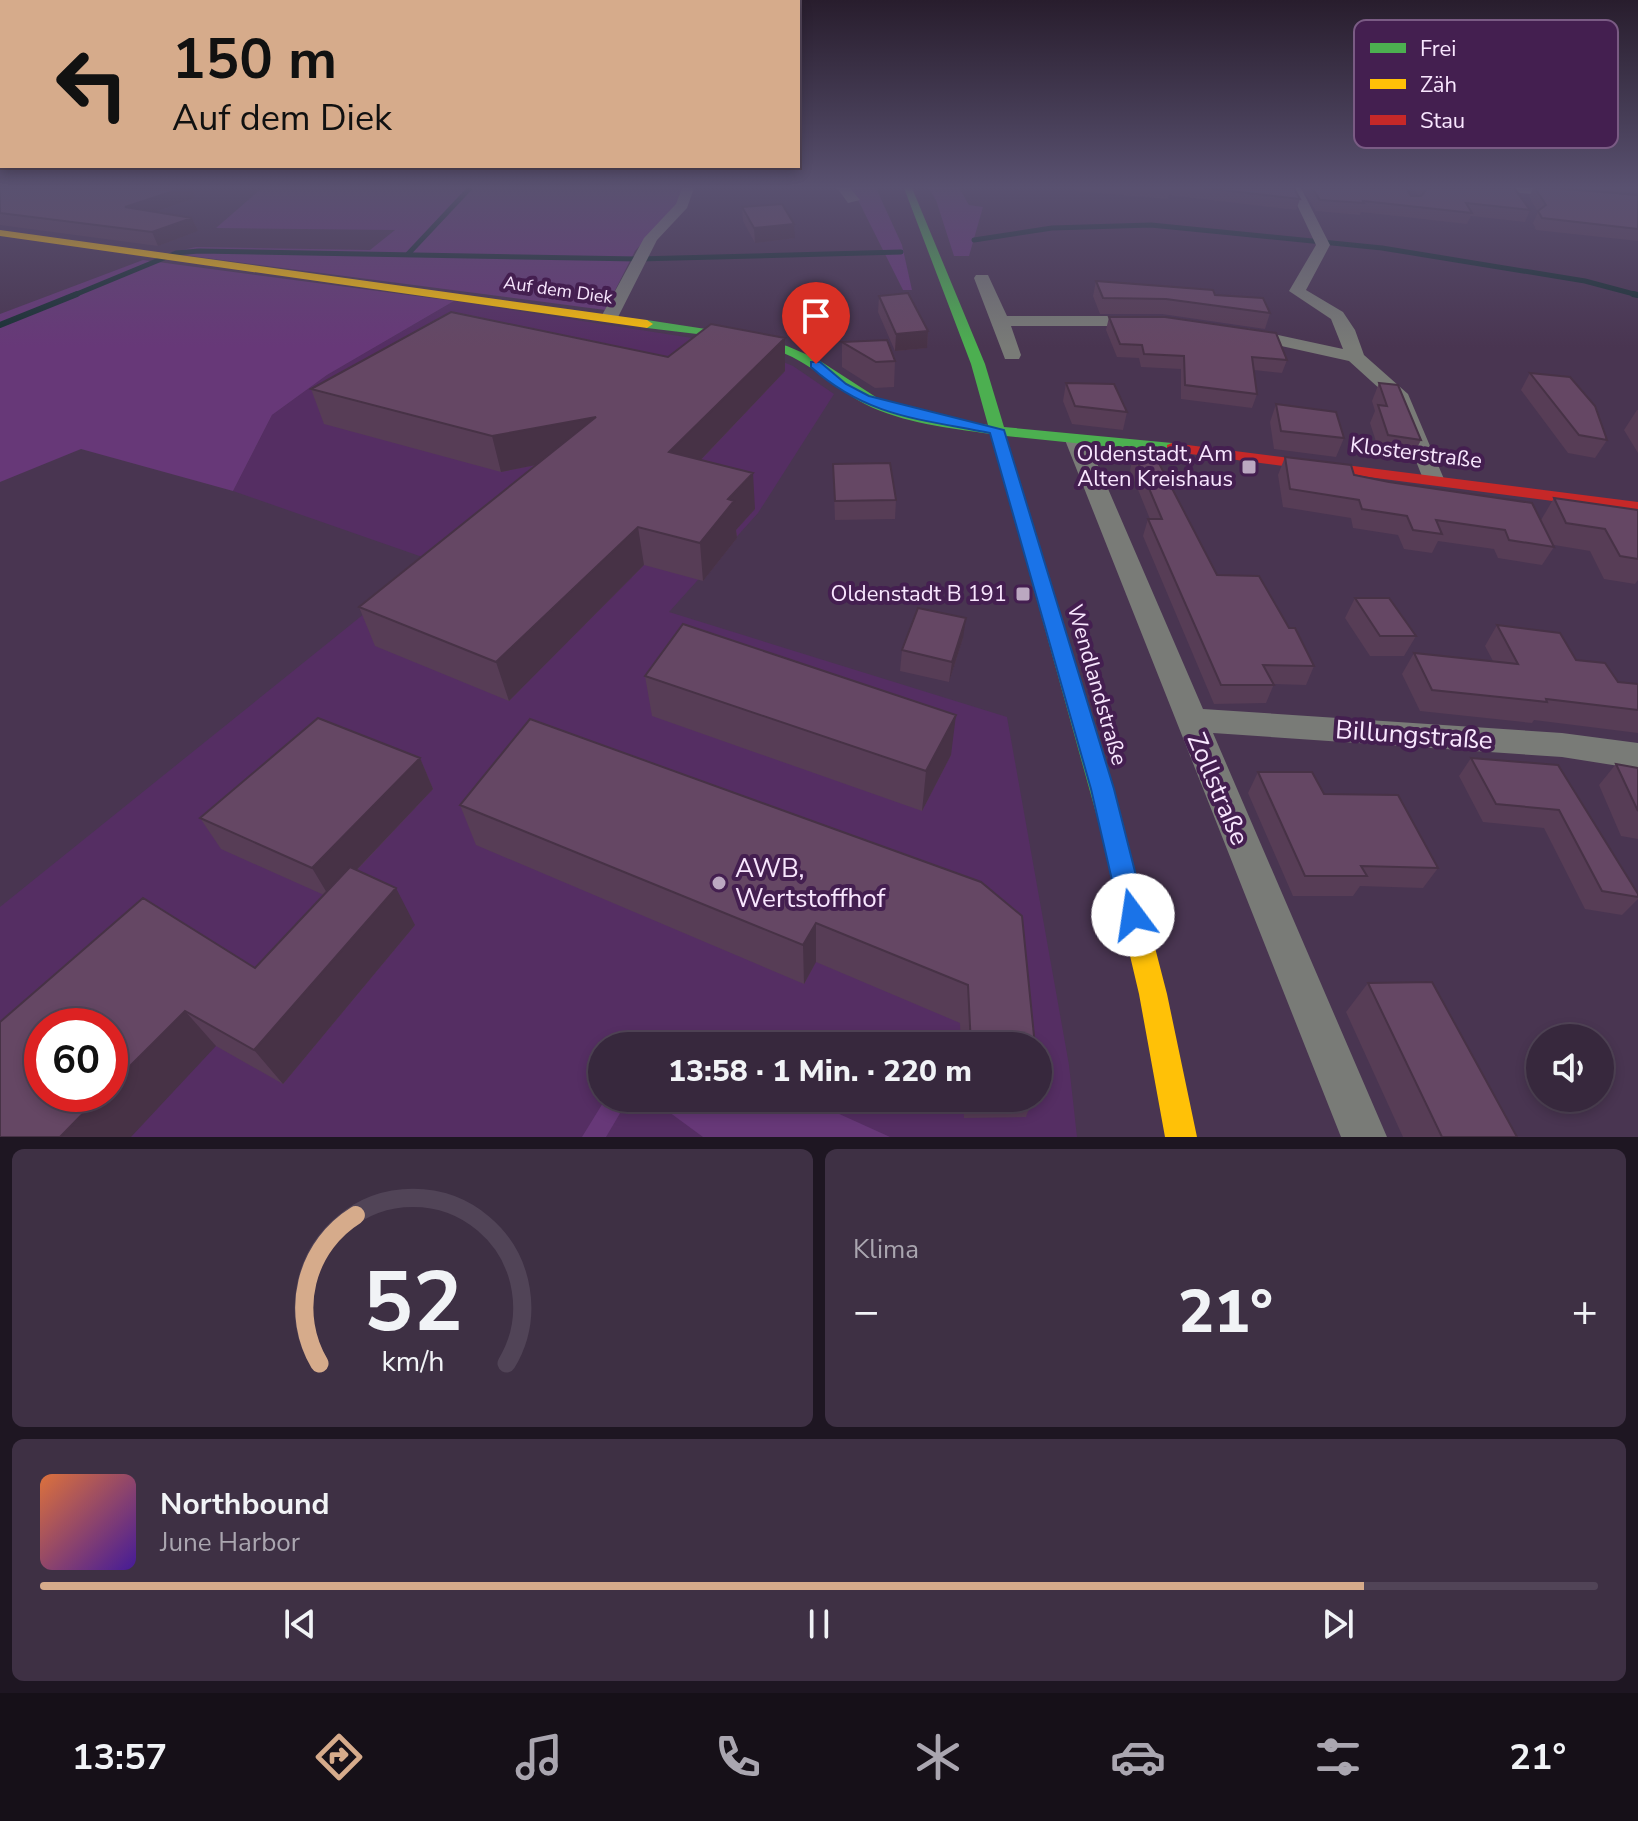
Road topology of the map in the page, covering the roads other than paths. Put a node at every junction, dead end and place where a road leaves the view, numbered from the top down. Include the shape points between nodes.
1 (58, 241) edge
2 (649, 241) edge
3 (931, 241) edge
4 (1323, 241) edge
5 (982, 278) dead end
6 (610, 317) junction
7 (1001, 321) junction
8 (1162, 322) edge
9 (1229, 330) edge
10 (1012, 355) dead end
11 (1355, 357) junction
12 (997, 430) junction
13 (1076, 440) junction
14 (1433, 479) junction
15 (1638, 507) edge
16 (1189, 720) junction
17 (1638, 756) edge
18 (1181, 1137) edge
19 (1364, 1137) edge

1 - 6 street, Auf dem Diek
2 - 6 street
3 - 12 street, Wendlandstraße
4 - 11 street via 1297,291 1337,316
5 - 7 street
6 - 12 street, Auf dem Diek via 766,345 816,364 864,399
7 - 8 street
7 - 10 street
9 - 11 street
11 - 14 street via 1401,398
12 - 13 street, Klosterstraße
12 - 18 street, Wendlandstraße via 1102,789 1153,994
13 - 14 street, Klosterstraße
13 - 16 street, Zollstraße
14 - 15 street, Klosterstraße
16 - 17 street, Billungstraße via 1562,745
16 - 19 street, Zollstraße

